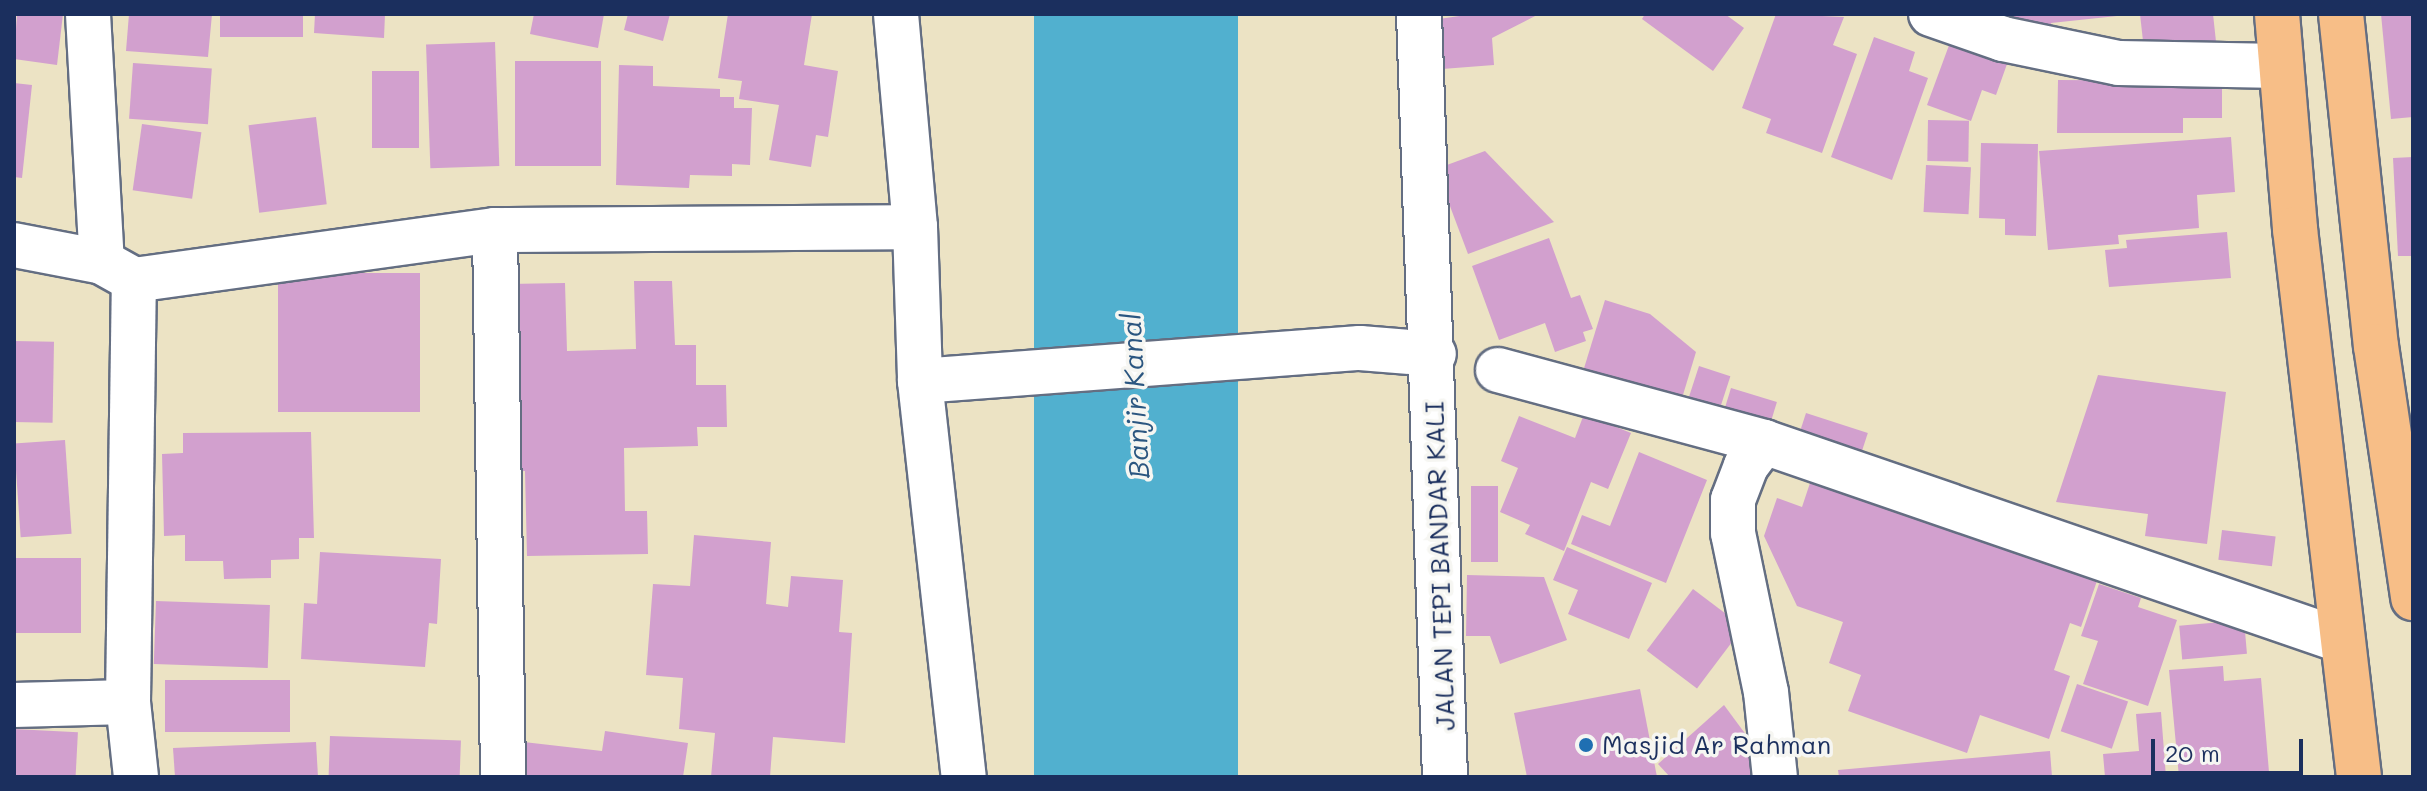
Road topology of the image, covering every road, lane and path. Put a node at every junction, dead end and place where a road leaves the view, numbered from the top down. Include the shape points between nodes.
1 (88, 14) edge
2 (896, 14) edge
3 (1419, 14) edge
4 (1931, 14) edge
5 (2277, 14) edge
6 (2341, 14) edge
7 (2281, 66) junction
8 (915, 227) junction
9 (495, 230) junction
10 (14, 245) edge
11 (118, 271) junction
12 (1434, 354) junction
13 (1498, 370) dead end
14 (925, 381) junction
15 (1764, 442) junction
16 (2413, 598) edge
17 (2340, 640) junction
18 (128, 702) junction
19 (14, 705) edge
20 (136, 777) edge
21 (503, 777) edge
22 (964, 777) edge
23 (1445, 777) edge
24 (1775, 777) edge
25 (2359, 777) edge

1 - 11 street
2 - 8 street
3 - 12 street, JALAN TEPI BANDAR KALI
4 - 7 street via 2003,39 2119,63
5 - 7 main road
6 - 16 main road via 2376,346
7 - 17 main road
8 - 9 street
8 - 14 street
9 - 11 street
9 - 21 street
10 - 11 street
11 - 18 street
12 - 14 street via 1360,348
12 - 23 street, JALAN TEPI BANDAR KALI
13 - 15 street
14 - 22 street
15 - 17 street
15 - 24 street via 1746,466 1733,500 1733,533 1766,692
17 - 25 main road
18 - 19 street
18 - 20 street

